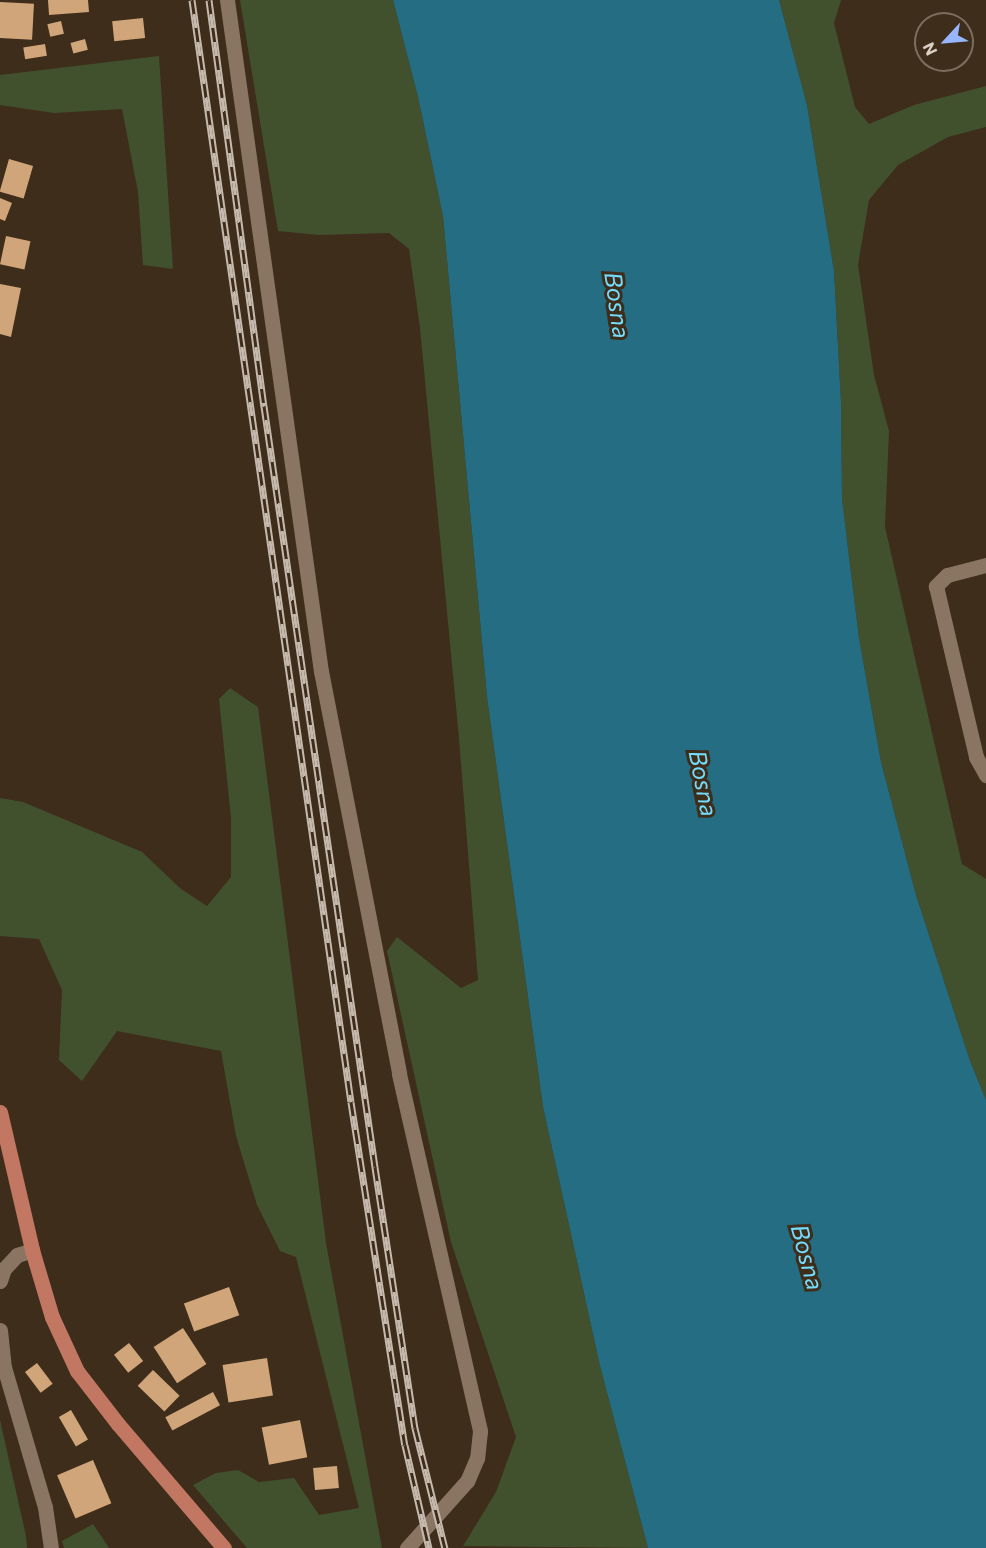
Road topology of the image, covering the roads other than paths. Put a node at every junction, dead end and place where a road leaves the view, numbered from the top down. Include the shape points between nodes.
1 (227, 0) edge
2 (986, 565) edge
3 (986, 775) edge
4 (0, 1112) edge
5 (32, 1250) junction
6 (0, 1281) edge
7 (0, 1330) edge
8 (51, 1548) edge
9 (224, 1548) edge
10 (407, 1548) edge

1 - 10 street via 321,671 399,1074 480,1431 477,1458 466,1481
2 - 3 street via 947,574 936,586 976,757
4 - 5 main road
5 - 6 street via 16,1256 4,1269
5 - 9 main road via 52,1317 77,1371
7 - 8 street via 4,1367 45,1507

